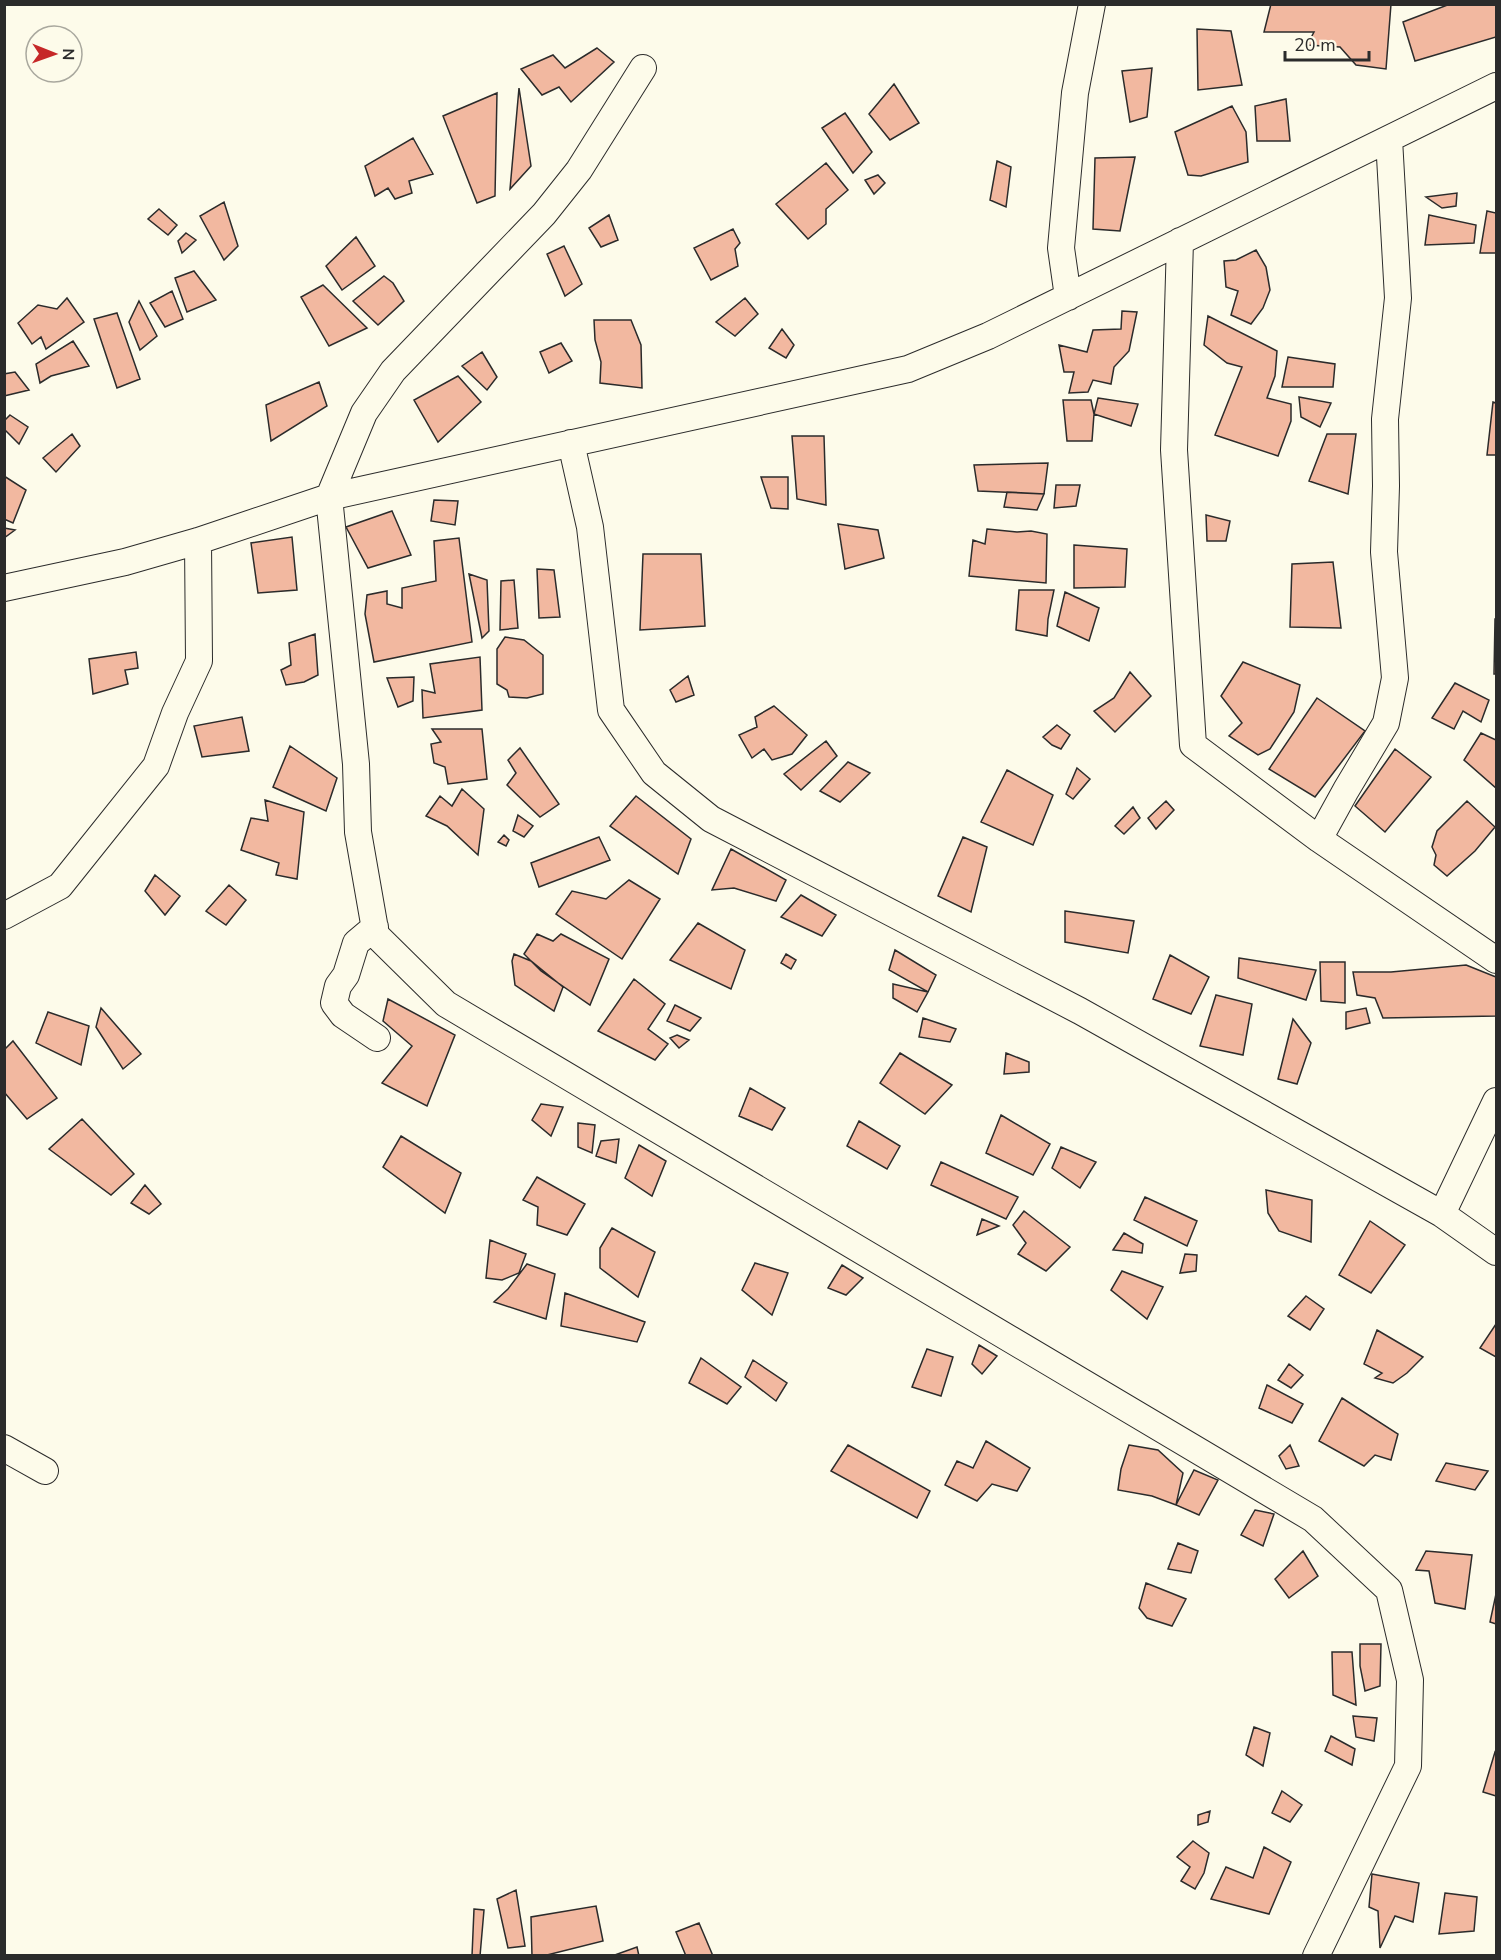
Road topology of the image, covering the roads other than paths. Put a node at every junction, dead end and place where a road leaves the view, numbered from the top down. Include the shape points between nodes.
1 (1092, 4) edge
2 (643, 68) dead end
3 (1497, 86) edge
4 (1389, 139) junction
5 (1180, 242) junction
6 (1068, 297) junction
7 (571, 443) junction
8 (329, 497) junction
9 (198, 541) junction
10 (4, 588) edge
11 (1319, 839) junction
12 (4, 915) edge
13 (375, 927) junction
14 (1497, 960) edge
15 (377, 1038) dead end
16 (1497, 1101) edge
17 (1442, 1214) junction
18 (1497, 1252) edge
19 (4, 1448) edge
20 (45, 1471) dead end
21 (1316, 1956) edge

1 - 6 street via 1075,93 1061,248
2 - 8 street via 579,170 544,214 393,371 364,413
3 - 4 street
4 - 5 street
4 - 11 street via 1398,298 1385,419 1384,552 1395,678 1386,723
5 - 6 street
5 - 11 street via 1174,450 1193,745
6 - 7 street via 908,369
7 - 8 street
7 - 17 street via 590,527 610,710 654,773 711,819 1080,1011
8 - 9 street
8 - 13 street via 356,764 358,832
9 - 10 street via 125,562
9 - 12 street via 199,661 156,766 60,886
11 - 14 street
13 - 15 street via 356,943 334,1003 343,1015
13 - 21 street via 376,935 446,1004 1313,1519 1389,1590 1410,1680 1408,1766
16 - 17 street
17 - 18 street
19 - 20 street

